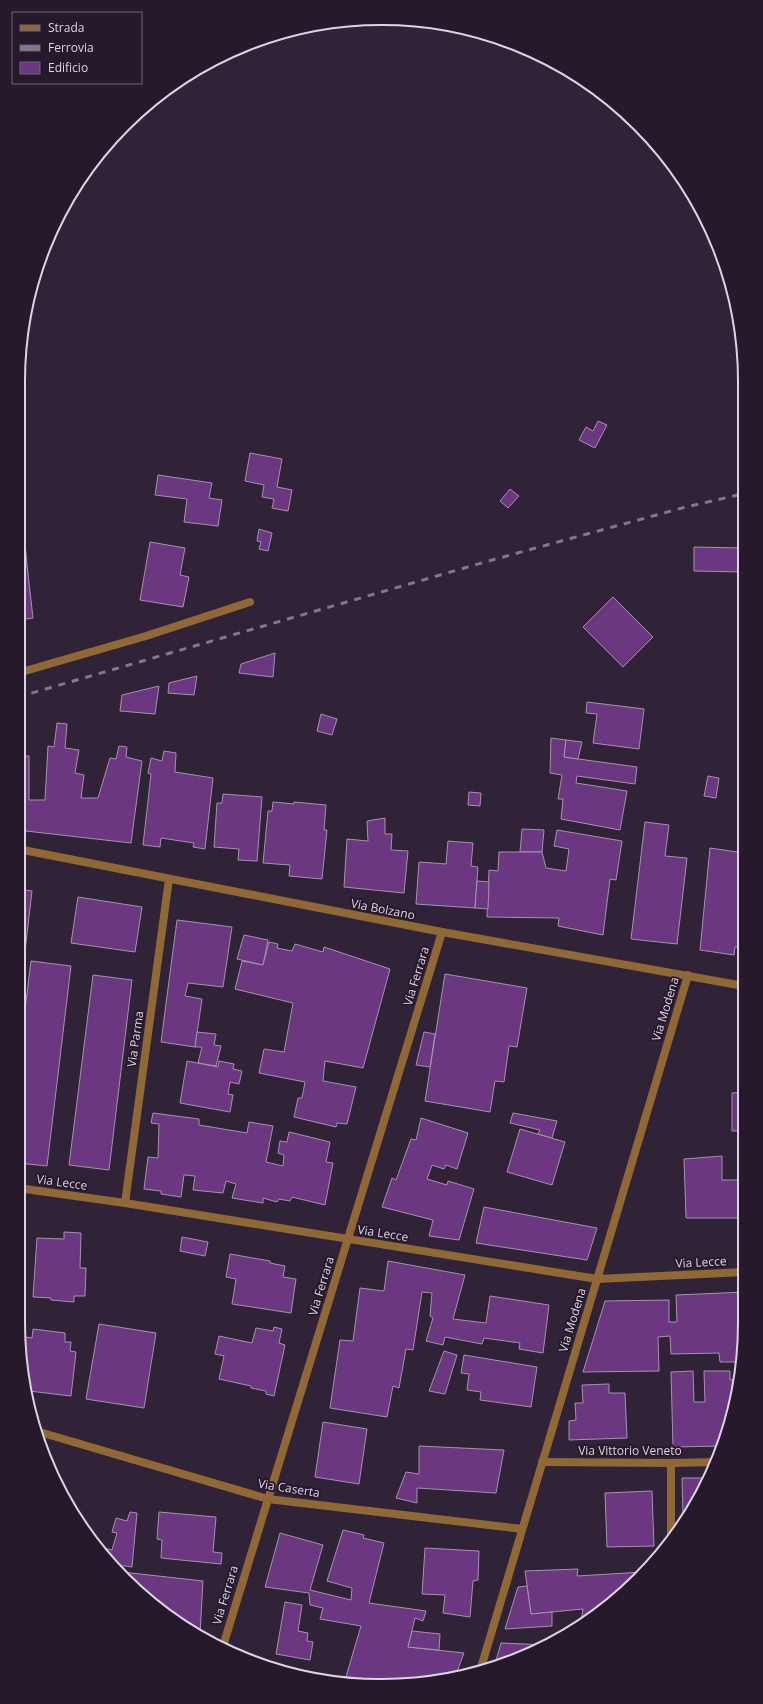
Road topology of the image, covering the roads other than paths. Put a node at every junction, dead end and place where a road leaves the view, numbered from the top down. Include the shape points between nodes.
1 (250, 602) dead end
2 (25, 671) edge
3 (25, 850) edge
4 (169, 879) junction
5 (442, 932) junction
6 (688, 975) junction
7 (738, 985) edge
8 (25, 1189) edge
9 (125, 1203) junction
10 (348, 1239) junction
11 (738, 1272) edge
12 (597, 1280) junction
13 (43, 1433) edge
14 (542, 1462) junction
15 (709, 1462) edge
16 (670, 1463) junction
17 (268, 1499) junction
18 (522, 1529) junction
19 (671, 1531) edge
20 (224, 1642) edge
21 (482, 1664) edge

1 - 2 street via 146,636
3 - 4 street, Via Bolzano
4 - 5 street, Via Bolzano
4 - 9 street, Via Parma
5 - 6 street, Via Bolzano
5 - 10 street, Via Ferrara
6 - 7 street, Via Bolzano
6 - 12 street, Via Modena
8 - 9 street, Via Lecce
9 - 10 street, Via Lecce
10 - 12 street, Via Lecce
10 - 17 street, Via Ferrara
11 - 12 street, Via Lecce
12 - 14 street, Via Modena
13 - 17 street, Via Caserta
14 - 16 street, Via Vittorio Veneto
14 - 18 street, Via Modena
15 - 16 street, Via Vittorio Veneto
16 - 19 street
17 - 18 street, Via Caserta
17 - 20 street, Via Ferrara
18 - 21 street, Via Modena

